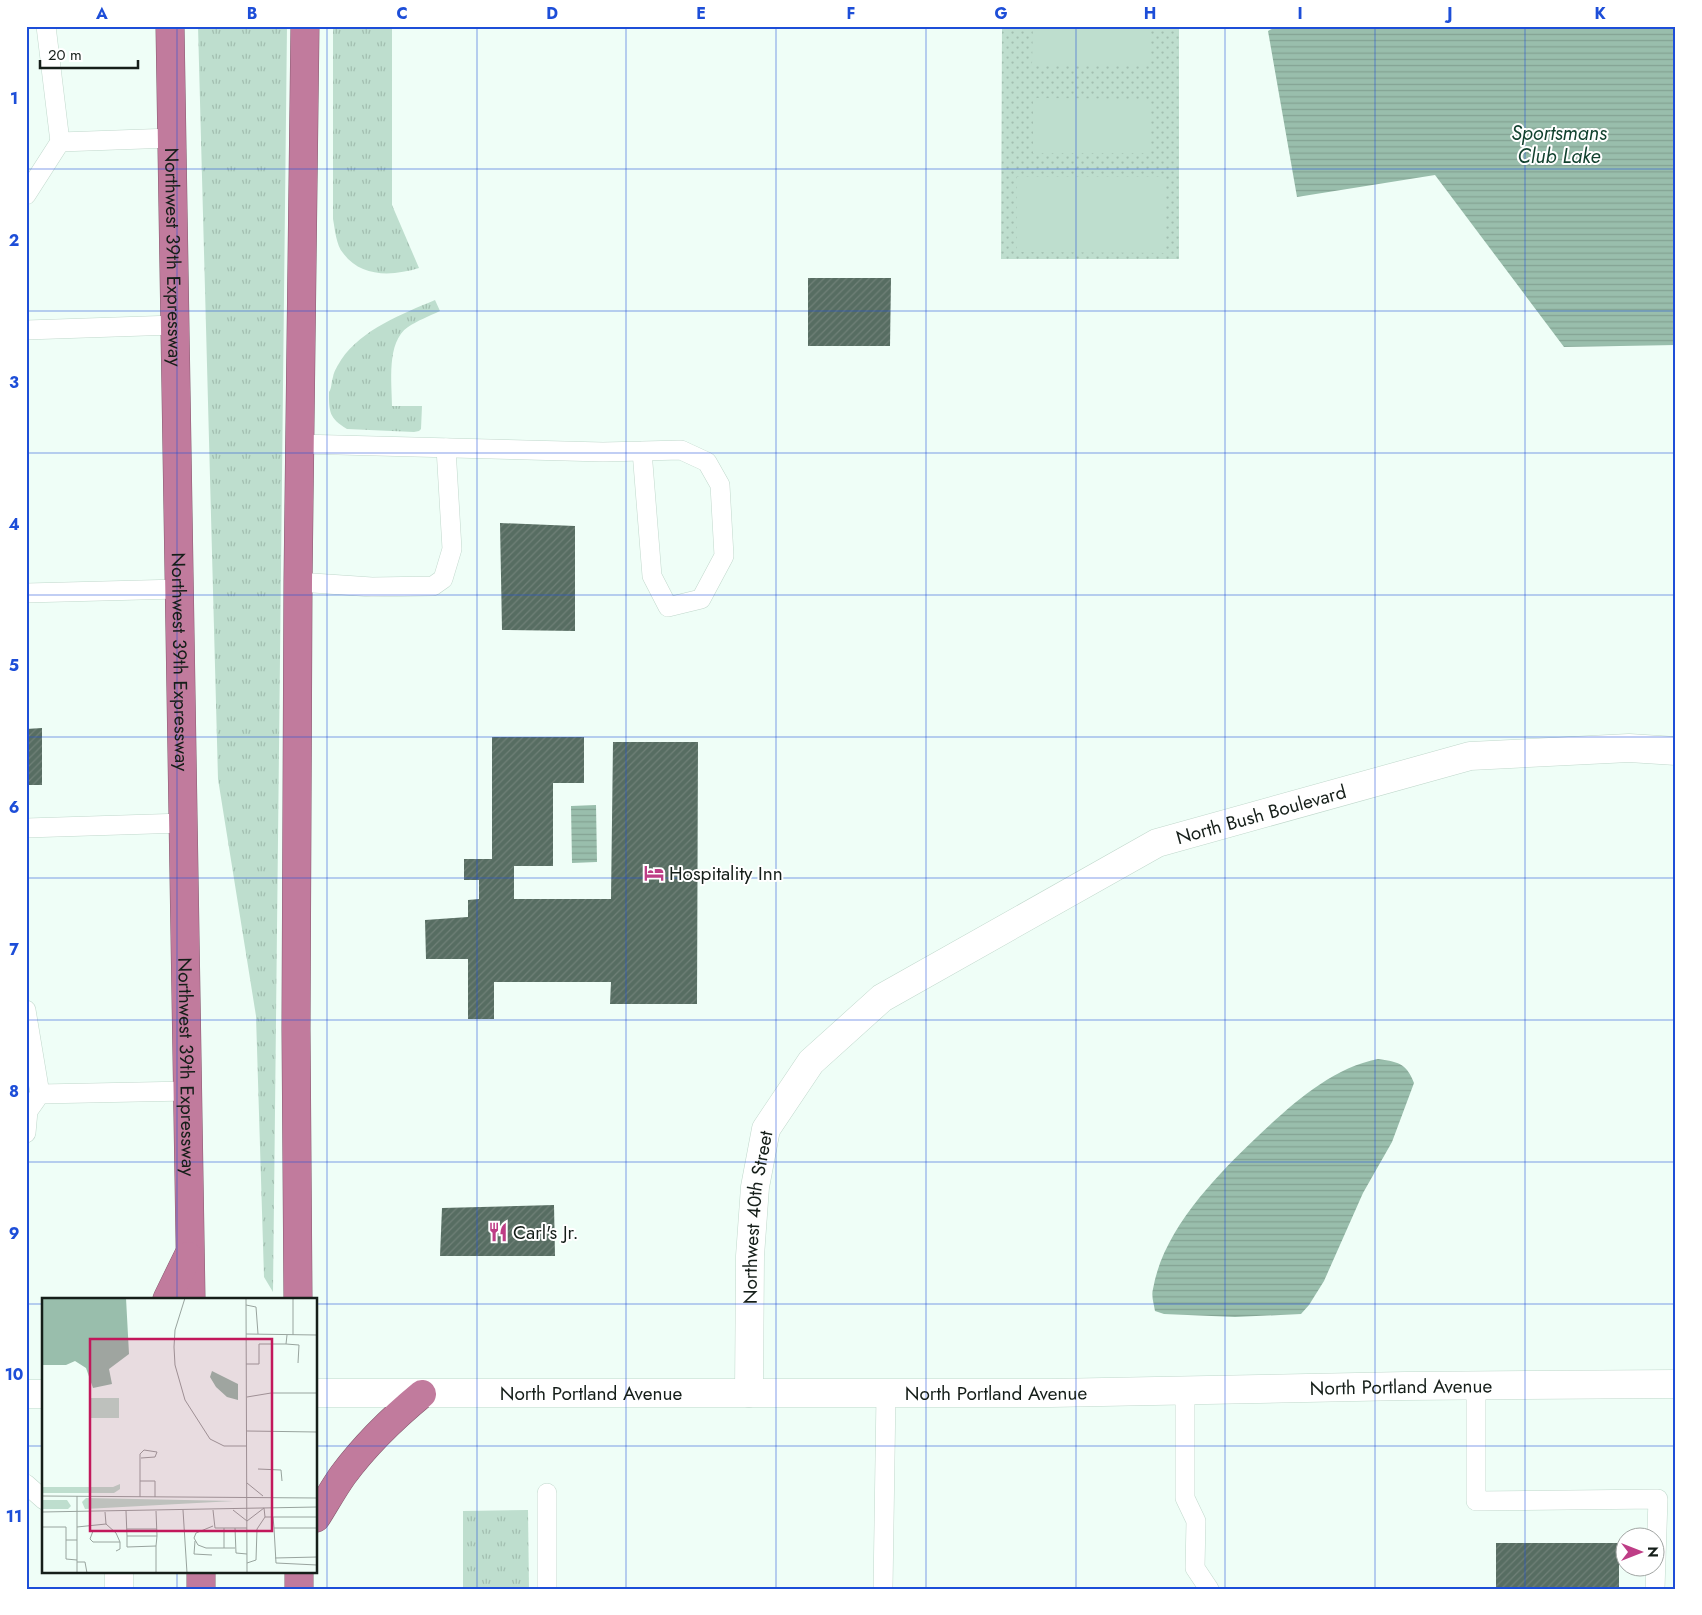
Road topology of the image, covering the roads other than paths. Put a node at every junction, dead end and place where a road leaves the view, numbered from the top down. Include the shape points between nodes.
1 (46, 26) edge
2 (170, 26) edge
3 (305, 26) edge
4 (172, 138) junction
5 (60, 142) junction
6 (26, 195) edge
7 (175, 325) junction
8 (26, 330) edge
9 (300, 444) junction
10 (446, 448) junction
11 (642, 451) junction
12 (298, 582) junction
13 (179, 589) junction
14 (26, 593) edge
15 (1676, 751) edge
16 (184, 823) junction
17 (26, 828) edge
18 (882, 998) joint
19 (26, 1010) edge
20 (188, 1091) junction
21 (40, 1094) junction
22 (26, 1133) edge
23 (191, 1250) junction
24 (167, 1298) edge
25 (192, 1298) edge
26 (298, 1298) edge
27 (1676, 1384) edge
28 (1476, 1386) junction
29 (1184, 1390) junction
30 (318, 1393) edge
31 (749, 1393) junction
32 (26, 1394) edge
33 (42, 1394) edge
34 (422, 1394) junction
35 (886, 1394) junction
36 (26, 1484) edge
37 (547, 1493) dead end
38 (42, 1498) edge
39 (318, 1515) edge
40 (119, 1572) edge
41 (201, 1572) edge
42 (299, 1572) edge
43 (119, 1589) edge
44 (201, 1589) edge
45 (299, 1589) edge
46 (547, 1589) edge
47 (883, 1589) edge
48 (1209, 1589) edge
49 (1656, 1589) edge

1 - 5 lane
2 - 4 highway, Northwest 39th Expressway
3 - 9 highway
4 - 5 lane
4 - 7 highway, Northwest 39th Expressway
5 - 6 lane
7 - 8 lane
7 - 13 highway, Northwest 39th Expressway
9 - 10 lane
9 - 12 highway
10 - 11 lane
10 - 12 lane via 452,549 444,579 433,586 381,587
11 - 11 lane via 681,450 707,462 720,485 724,556 701,600 668,608 652,576
12 - 26 highway
13 - 14 lane
13 - 16 highway, Northwest 39th Expressway
15 - 18 main road, North Bush Boulevard via 1628,748 1470,756 1157,843
16 - 17 lane
16 - 20 highway, Northwest 39th Expressway
18 - 31 main road, Northwest 40th Street via 811,1062 766,1129 755,1187 750,1256
19 - 21 lane
20 - 21 lane
20 - 23 highway, Northwest 39th Expressway
21 - 22 lane via 28,1111
23 - 24 highway
23 - 25 highway, Northwest 39th Expressway
27 - 28 main road, North Portland Avenue
28 - 29 main road, North Portland Avenue
28 - 49 lane via 1476,1501 1658,1499
29 - 35 main road, North Portland Avenue
29 - 48 lane via 1185,1498 1196,1521 1195,1568
30 - 34 main road, North Portland Avenue
31 - 34 main road, North Portland Avenue
31 - 35 main road, North Portland Avenue
32 - 33 main road
34 - 39 highway via 390,1420 366,1447 342,1476
35 - 47 lane
36 - 38 lane
37 - 46 lane
40 - 43 main road
41 - 44 highway
42 - 45 highway

